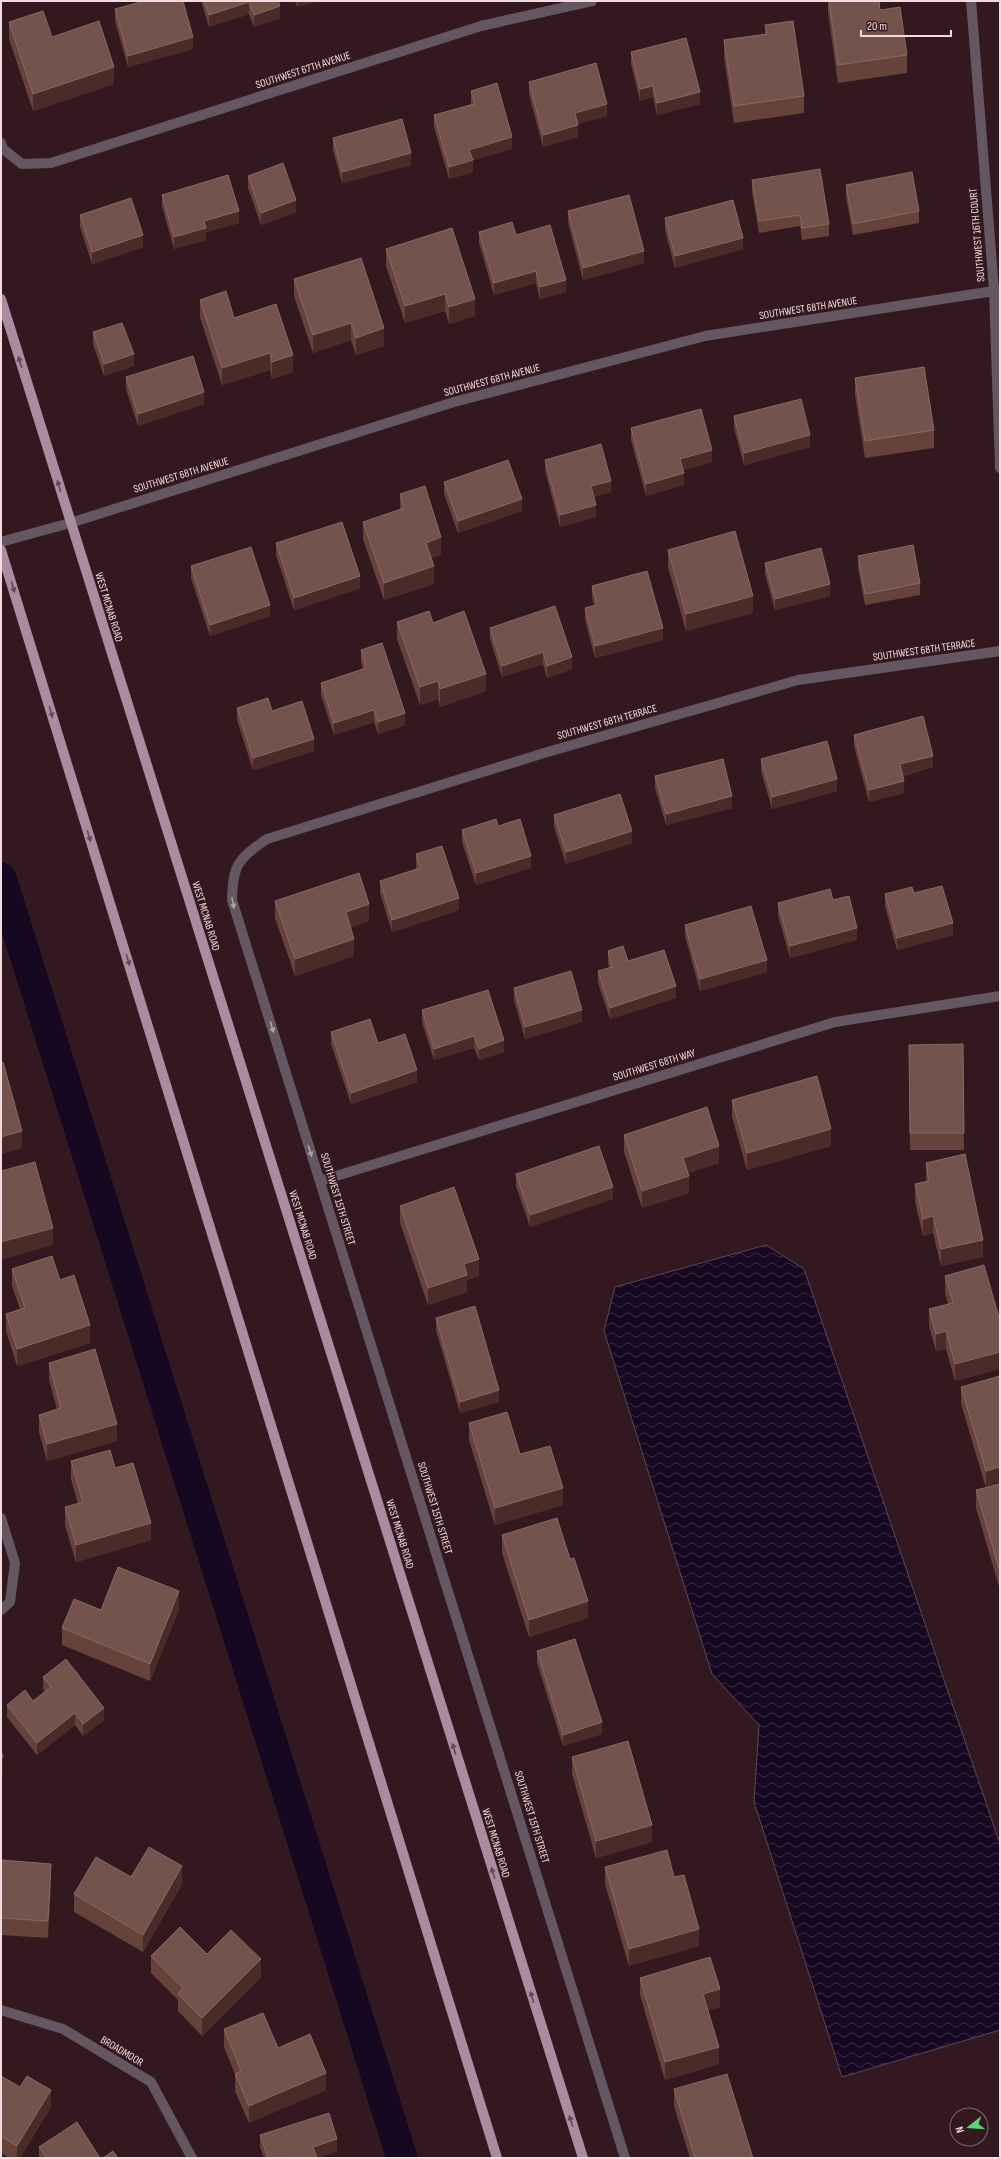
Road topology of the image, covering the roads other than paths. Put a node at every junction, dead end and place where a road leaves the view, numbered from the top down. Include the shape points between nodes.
1 (592, 1) edge
2 (970, 1) edge
3 (1, 143) edge
4 (997, 290) edge
5 (1, 299) edge
6 (1000, 468) edge
7 (70, 523) junction
8 (1, 542) edge
9 (1, 550) edge
10 (1000, 651) edge
11 (237, 864) joint
12 (1000, 996) edge
13 (320, 1181) junction
14 (1, 1518) edge
15 (1, 1610) edge
16 (1, 2010) edge
17 (192, 2158) edge
18 (497, 2158) edge
19 (582, 2158) edge
20 (626, 2158) edge

1 - 3 street, SOUTHWEST 67TH AVENUE via 481,26 51,163 22,164 3,149
2 - 4 street, SOUTHWEST 16TH COURT
4 - 6 street, SOUTHWEST 16TH COURT
4 - 7 street, SOUTHWEST 68TH AVENUE via 705,336 454,402
7 -> 5 main road, WEST MCNAB ROAD
7 - 8 street, SOUTHWEST 68TH AVENUE
19 -> 7 main road, WEST MCNAB ROAD
9 -> 18 main road
10 - 11 street, SOUTHWEST 68TH TERRACE via 798,680 544,753 267,839
11 -> 13 street, SOUTHWEST 15TH STREET via 232,881 232,900
12 - 13 street, SOUTHWEST 68TH WAY via 835,1022
13 - 20 street, SOUTHWEST 15TH STREET
14 - 15 street via 15,1564 10,1602
16 - 17 street, BROADMOOR via 63,2029 151,2082

